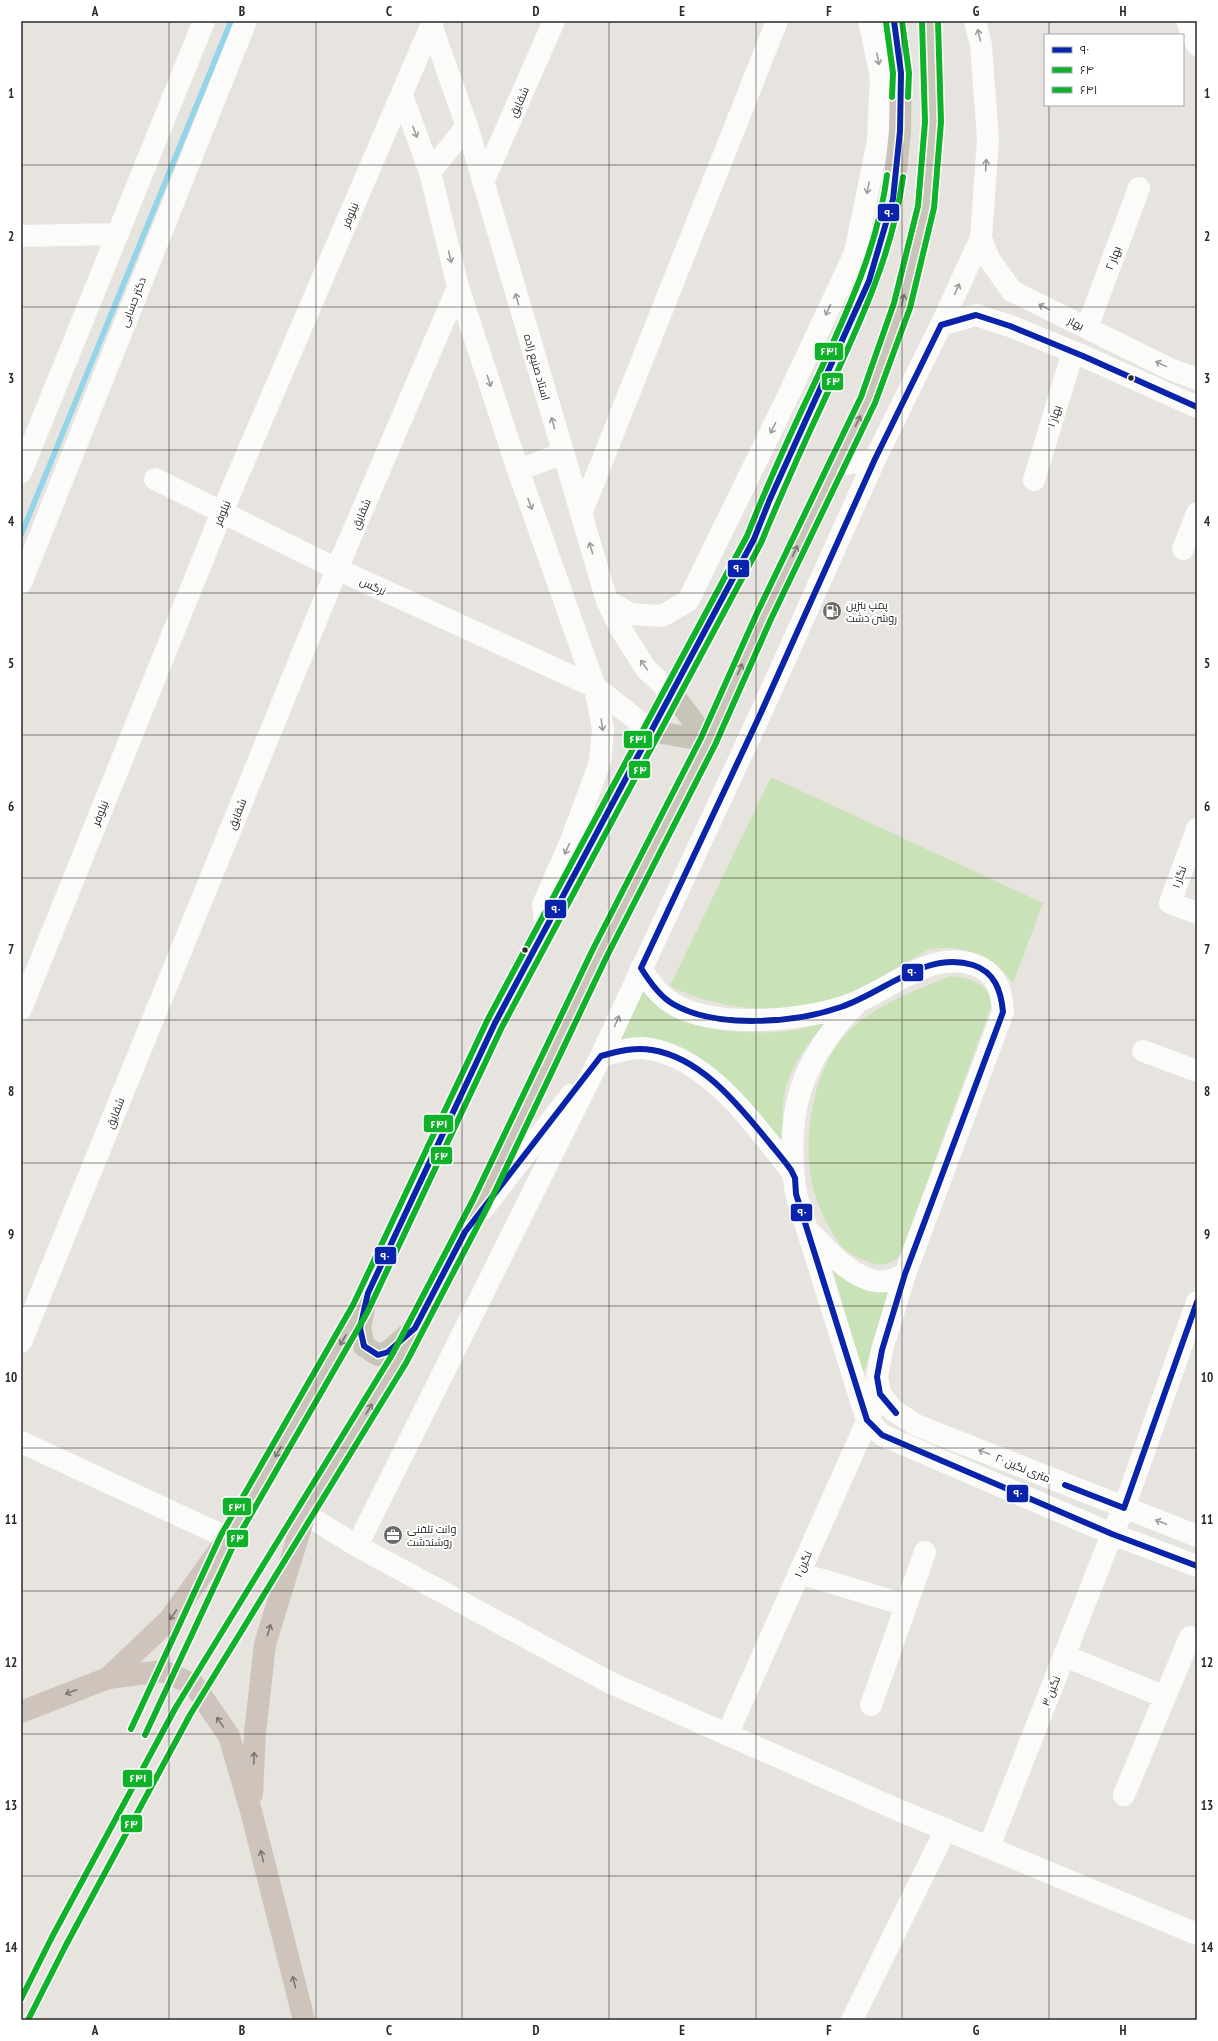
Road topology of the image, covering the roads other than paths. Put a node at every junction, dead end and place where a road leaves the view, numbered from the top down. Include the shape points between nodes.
1 (204, 21) edge
2 (246, 21) edge
3 (554, 21) edge
4 (777, 21) edge
5 (870, 21) edge
6 (894, 21) edge
7 (930, 21) edge
8 (975, 21) edge
9 (1187, 21) edge
10 (432, 23) edge
11 (1197, 46) edge
12 (402, 95) junction
13 (467, 126) junction
14 (430, 172) junction
15 (484, 182) junction
16 (1139, 188) dead end
17 (117, 234) junction
18 (21, 236) edge
19 (981, 238) junction
20 (458, 287) junction
21 (941, 325) junction
22 (1087, 328) junction
23 (1073, 352) junction
24 (1197, 379) edge
25 (1197, 407) edge
26 (562, 454) junction
27 (875, 459) junction
28 (836, 466) junction
29 (518, 470) junction
30 (21, 472) edge
31 (155, 479) dead end
32 (1034, 480) dead end
33 (737, 501) junction
34 (222, 512) junction
35 (1197, 513) edge
36 (581, 514) junction
37 (764, 514) junction
38 (1183, 549) dead end
39 (337, 569) junction
40 (21, 584) edge
41 (607, 602) junction
42 (595, 687) junction
43 (672, 693) junction
44 (651, 731) junction
45 (708, 741) junction
46 (1197, 829) edge
47 (1197, 914) edge
48 (546, 929) junction
49 (641, 968) junction
50 (859, 1001) junction
51 (21, 1009) edge
52 (1143, 1052) dead end
53 (601, 1056) junction
54 (1197, 1071) edge
55 (793, 1173) junction
56 (809, 1230) junction
57 (465, 1232) junction
58 (905, 1274) junction
59 (368, 1293) junction
60 (1197, 1302) edge
61 (415, 1328) junction
62 (21, 1342) edge
63 (880, 1394) junction
64 (867, 1420) junction
65 (21, 1442) edge
66 (1124, 1508) junction
67 (305, 1514) junction
68 (1112, 1534) junction
69 (1197, 1536) edge
70 (228, 1538) junction
71 (357, 1546) junction
72 (925, 1552) dead end
73 (1197, 1566) edge
74 (799, 1573) junction
75 (906, 1605) junction
76 (1190, 1637) dead end
77 (1065, 1656) junction
78 (108, 1678) junction
79 (1165, 1697) junction
80 (871, 1705) dead end
81 (21, 1712) edge
82 (727, 1735) junction
83 (1124, 1795) dead end
84 (251, 1811) junction
85 (946, 1830) junction
86 (989, 1847) junction
87 (1197, 1934) edge
88 (304, 2020) edge
89 (852, 2020) edge

1 - 17 street
2 - 40 street, دکتر حسابی
3 - 15 street, شقایق
4 - 36 street
5 -> 33 street via 881,76 878,141 855,253
6 - 37 main road via 901,73 900,131 893,199 869,281
28 -> 7 main road via 868,400 902,305 926,207 933,114
19 -> 8 street via 988,139 981,46
9 - 11 street
10 - 12 street, نیلوفر
10 - 13 street, استاد صنیع زاده
12 -> 14 street
12 - 34 street, نیلوفر
13 - 14 street
13 - 15 street, استاد صنیع زاده
14 -> 20 street
26 -> 15 street, استاد صنیع زاده
16 - 22 street, بهار ۲
17 - 18 street
17 - 30 street
21 -> 19 street
22 -> 19 street, بهار via 1012,292 989,259
20 -> 29 street
20 - 39 street, شقایق
21 - 23 street via 976,315
21 - 27 street
24 -> 22 street, بهار via 1170,369
23 - 25 street
23 - 32 street, بهار ۱
26 - 29 street
26 - 36 street, استاد صنیع زاده
27 - 28 street
27 - 49 street
45 -> 28 main road
29 -> 42 street
31 - 34 street, نرگس
33 - 37 street
33 - 41 street via 688,601 662,616 631,614
34 - 39 street, نرگس
34 - 51 street, نیلوفر
35 - 38 street
41 -> 36 street, استاد صنیع زاده
37 - 43 main road via 754,539
39 - 42 street, نرگس
39 - 62 street, شقایق
43 -> 41 street, استاد صنیع زاده via 646,669
42 - 44 street
42 -> 48 street via 603,729 600,762 571,841 543,905
43 - 44 main road
43 - 45 main road
44 - 45 main road
44 - 48 main road
45 - 57 main road via 600,952
46 - 47 street, نگار ۱ via 1170,903
48 - 59 main road via 496,1023
49 - 50 street via 650,983 674,1004 714,1016 745,1020 787,1018 817,1013
53 -> 49 street
50 - 55 street via 825,1038 802,1083 795,1119
50 - 58 street via 908,974 956,961 970,963 988,971 997,982 1003,996 1003,1012
52 - 54 street
53 - 55 street via 642,1048 662,1052 696,1069 710,1079 740,1110
53 - 57 street
53 - 71 street
55 - 56 street via 796,1194
56 - 58 street via 827,1252 862,1276 877,1281 890,1280
56 - 64 street
57 - 61 main road
58 - 63 street via 882,1350 877,1377
59 - 61 main road via 360,1328 364,1346 378,1355 388,1352
59 -> 70 main road
60 - 66 street, نگین ۳
67 -> 61 main road via 399,1359
63 - 64 street, نگین ۱
66 -> 63 street, ۲۰ متری نگین via 916,1425 893,1410
64 - 68 street via 882,1435
64 - 74 street, نگین ۱
65 - 70 street
66 - 68 street, نگین ۳
69 -> 66 street, ۲۰ متری نگین
67 - 71 street
84 -> 67 highway via 255,1733 264,1644
68 - 73 street
68 - 77 street, نگین ۳
70 -> 78 highway via 170,1619
71 - 82 street via 611,1683
72 - 75 street
74 - 75 street
74 - 82 street, نگین ۱
75 - 80 street
76 - 79 street
77 - 79 street
77 - 86 street, نگین ۳
78 -> 81 highway
84 -> 78 highway via 229,1736 194,1685 163,1671
79 - 83 street
82 - 85 street
88 -> 84 highway
85 - 86 street
85 - 89 street
86 - 87 street

